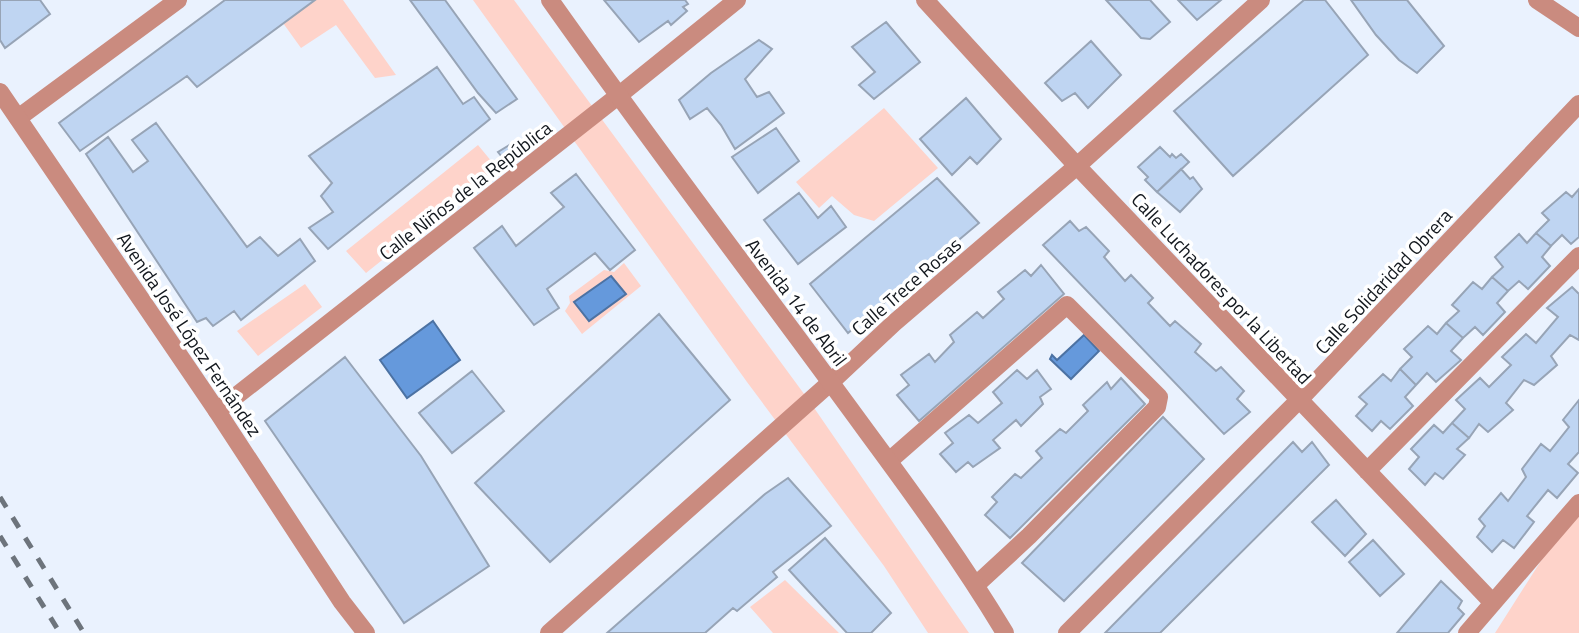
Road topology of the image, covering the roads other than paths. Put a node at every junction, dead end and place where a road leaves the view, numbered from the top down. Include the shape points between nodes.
1 (178, 0) edge
2 (550, 0) edge
3 (737, 0) edge
4 (925, 0) edge
5 (1261, 0) edge
6 (1537, 0) edge
7 (1579, 27) edge
8 (0, 92) edge
9 (618, 96) junction
10 (1579, 104) edge
11 (18, 118) junction
12 (1077, 166) junction
13 (1579, 256) edge
14 (831, 382) junction
15 (1299, 400) junction
16 (217, 411) junction
17 (889, 461) junction
18 (1367, 471) junction
19 (1579, 503) edge
20 (976, 585) junction
21 (342, 602) junction
22 (1493, 603) junction
23 (357, 633) edge
24 (366, 633) edge
25 (549, 633) edge
26 (1005, 633) edge
27 (1067, 633) edge
28 (1467, 633) edge

1 - 11 street
2 - 9 street, Avenida 14 de Abril
3 - 9 street, Calle Niños de la República
4 - 12 street, Calle Luchadores por la Libertad
5 - 12 street, Calle Trece Rosas
6 - 7 street
8 - 11 street, Avenida José López Fernández
9 - 14 street, Avenida 14 de Abril
9 - 16 street, Calle Niños de la República
10 - 15 street, Calle Solidaridad Obrera
11 - 16 street, Avenida José López Fernández
12 - 14 street, Calle Trece Rosas
12 - 15 street, Calle Luchadores por la Libertad
13 - 18 street
14 - 17 street, Avenida 14 de Abril
14 - 25 street, Calle Trece Rosas
15 - 18 street, Calle Luchadores por la Libertad
15 - 27 street, Calle Solidaridad Obrera
16 - 21 street, Avenida José López Fernández
17 - 20 street, Avenida 14 de Abril
17 - 20 street via 1067,305 1159,397 1157,407
18 - 22 street, Calle Luchadores por la Libertad
19 - 22 street
20 - 26 street, Avenida 14 de Abril
21 - 23 street
21 - 24 street
22 - 28 street

